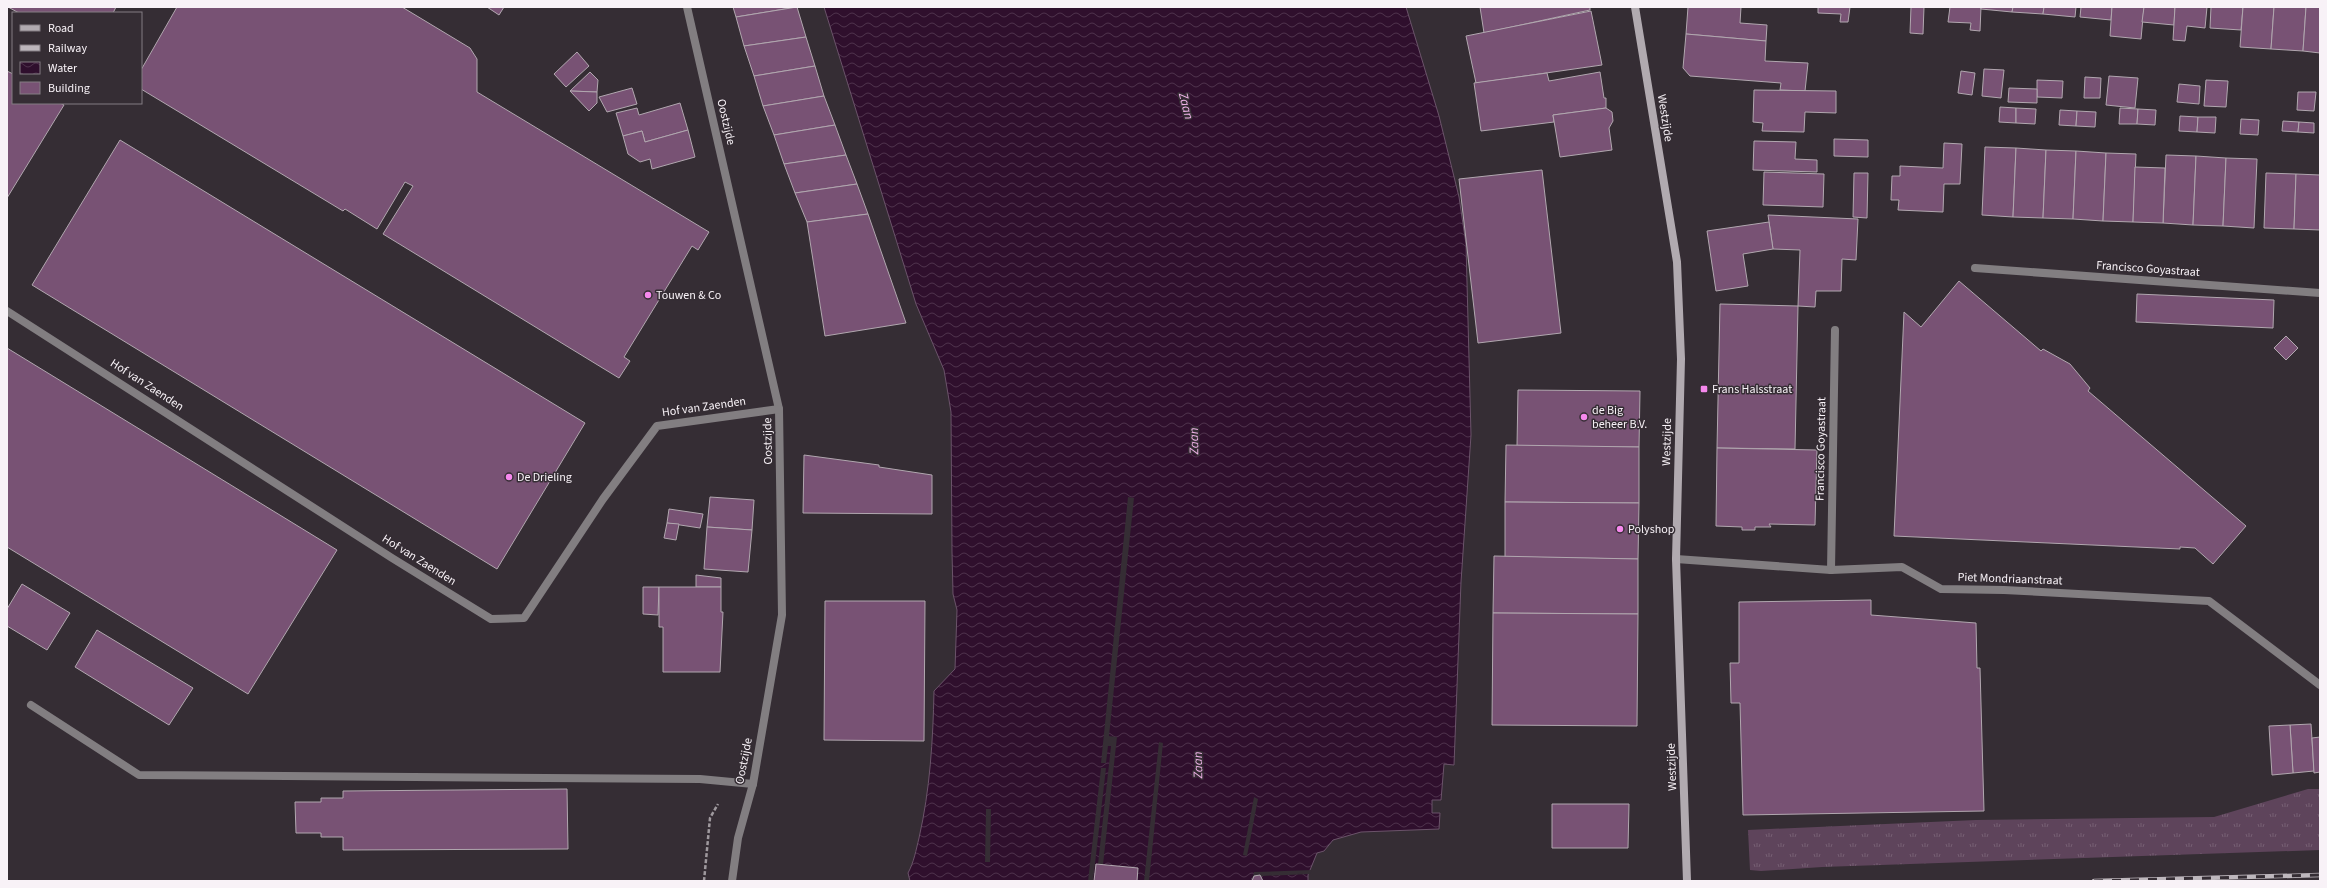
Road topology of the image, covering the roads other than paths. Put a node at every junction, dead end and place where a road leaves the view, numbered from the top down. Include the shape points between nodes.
1 (687, 7) edge
2 (1635, 7) edge
3 (1975, 268) dead end
4 (2320, 292) edge
5 (7, 311) edge
6 (1835, 330) dead end
7 (779, 409) junction
8 (1676, 559) junction
9 (1830, 570) junction
10 (2320, 685) edge
11 (31, 705) dead end
12 (753, 784) junction
13 (732, 881) edge
14 (1687, 881) edge

1 - 7 street, Oostzijde
2 - 8 street, Westzijde via 1677,262 1681,359
3 - 4 street, Francisco Goyastraat
5 - 7 street, Hof van Zaenden via 491,619 524,618 603,499 657,426
6 - 9 street, Francisco Goyastraat
7 - 12 street, Oostzijde via 782,615
8 - 9 street, Piet Mondriaanstraat
8 - 14 street, Westzijde
9 - 10 street, Piet Mondriaanstraat via 1902,567 1942,589 2209,601
11 - 12 street via 139,775 700,779
12 - 13 street, Oostzijde via 738,838

